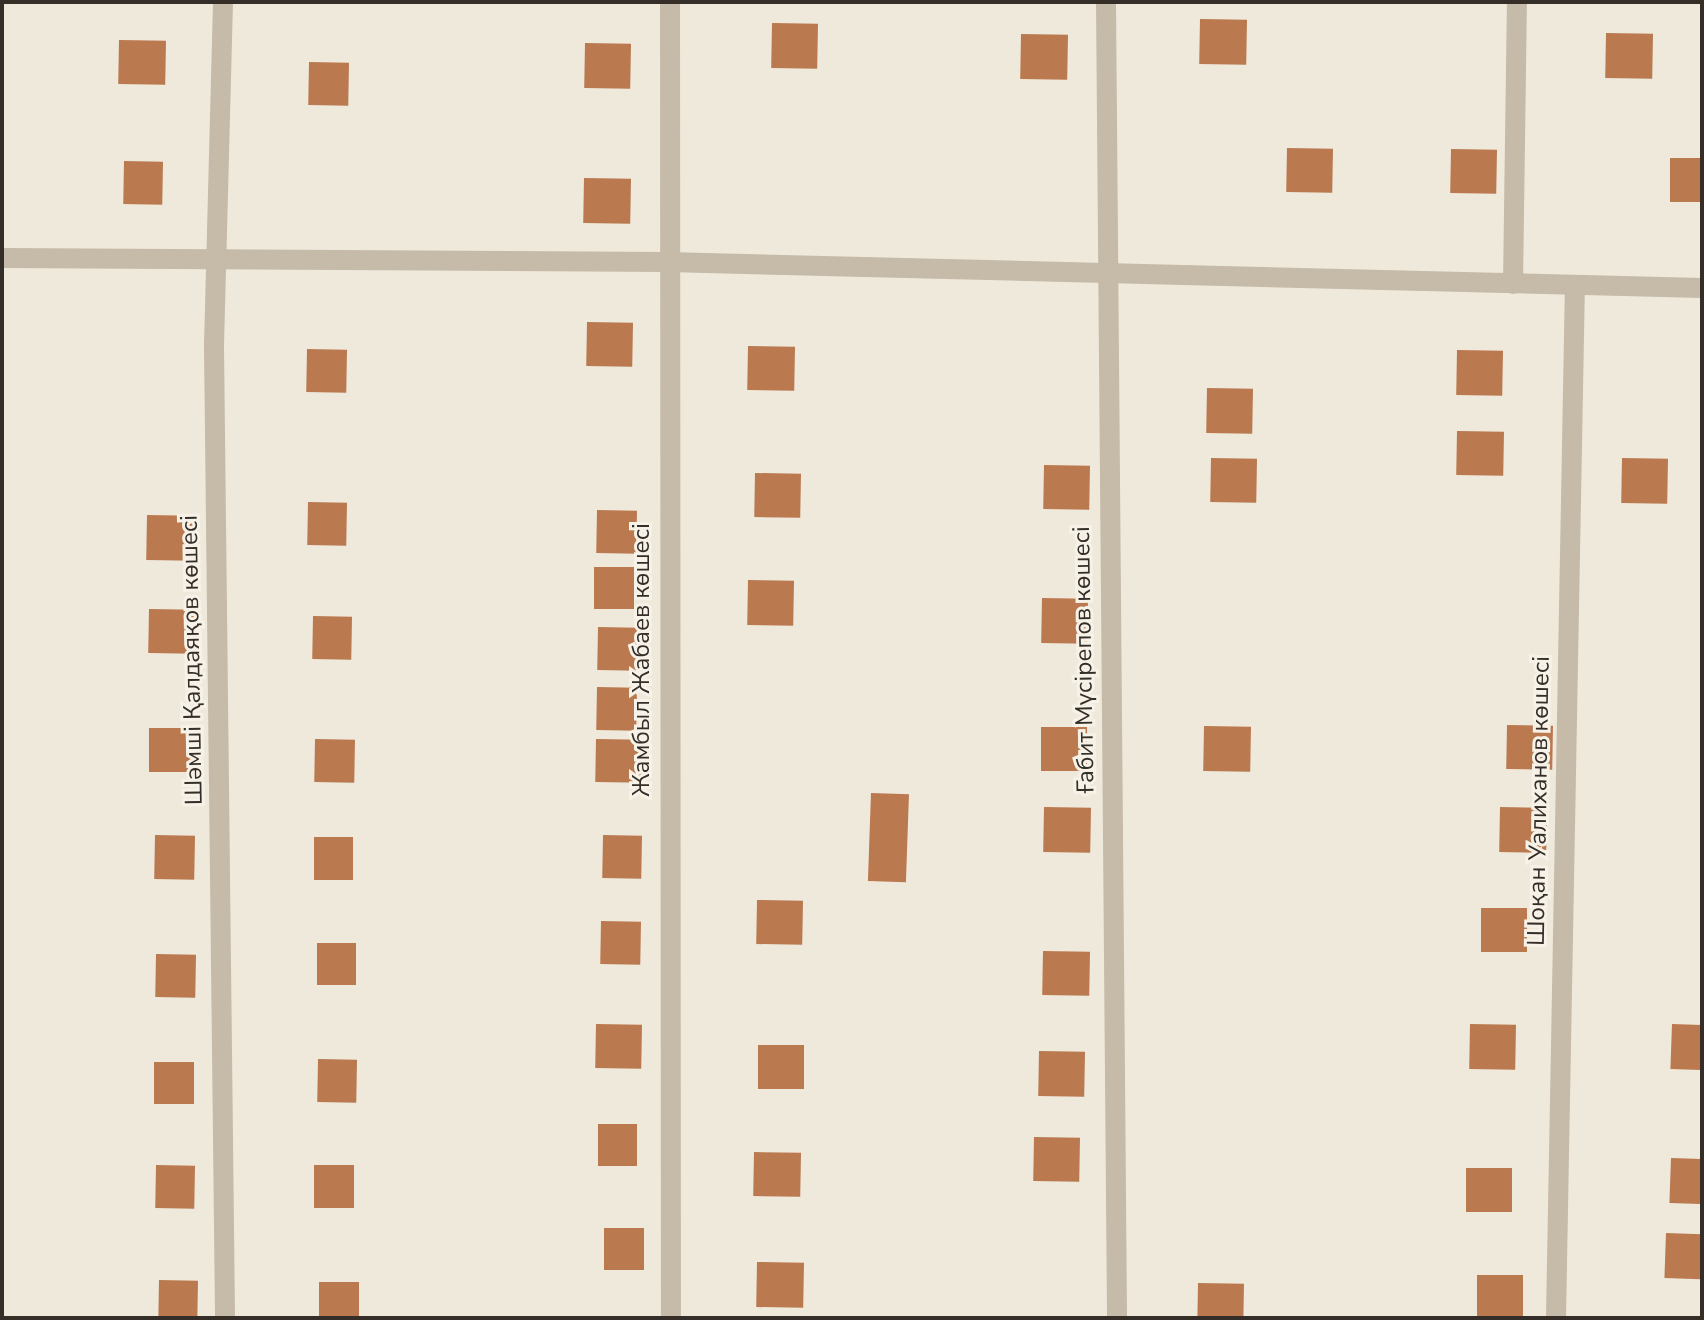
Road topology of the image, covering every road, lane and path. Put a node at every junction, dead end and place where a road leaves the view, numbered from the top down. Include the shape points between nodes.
1 (223, 2) edge
2 (670, 2) edge
3 (1106, 2) edge
4 (1517, 2) edge
5 (2, 258) edge
6 (217, 261) junction
7 (667, 262) junction
8 (1107, 274) junction
9 (1513, 284) junction
10 (1575, 285) junction
11 (1702, 288) edge
12 (225, 1318) edge
13 (671, 1318) edge
14 (1117, 1318) edge
15 (1556, 1318) edge

1 - 6 street, Шәмші Қалдаяқов көшесі
2 - 7 street, Жамбыл Жабаев көшесі
3 - 8 street, Ғабит Мүсірепов көшесі
4 - 9 street
5 - 6 street
6 - 7 street
6 - 12 street, Шәмші Қалдаяқов көшесі
7 - 8 street
7 - 13 street, Жамбыл Жабаев көшесі
8 - 9 street
8 - 14 street, Ғабит Мүсірепов көшесі
9 - 10 street
10 - 11 street
10 - 15 street, Шоқан Уалиханов көшесі

